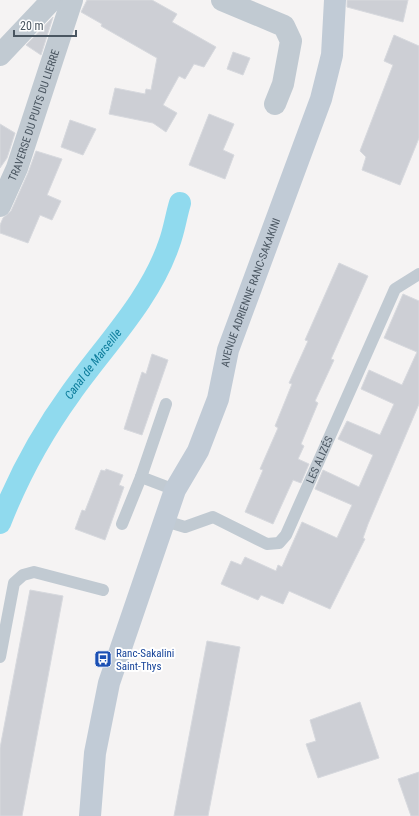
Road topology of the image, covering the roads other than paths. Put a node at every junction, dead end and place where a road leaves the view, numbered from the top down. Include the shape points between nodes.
1 (52, 0) edge
2 (72, 0) edge
3 (222, 0) edge
4 (335, 0) edge
5 (0, 55) edge
6 (275, 104) dead end
7 (0, 206) edge
8 (419, 274) edge
9 (166, 404) dead end
10 (141, 477) junction
11 (175, 490) junction
12 (165, 521) junction
13 (122, 524) dead end
14 (103, 590) dead end
15 (0, 657) edge
16 (90, 816) edge

1 - 5 street
2 - 7 street, TRAVERSE DU PUITS DU LIERRE via 17,168
3 - 6 street via 284,26 291,41 283,84
4 - 11 street, AVENUE ADRIENNE RANC-SAKAKINI via 332,56 321,99 228,350 218,399 198,451
8 - 12 lane, LES ALIZÉS via 395,289 286,535 279,543 267,544 213,517 185,527
9 - 10 lane
10 - 11 lane
10 - 13 lane
11 - 12 street, AVENUE ADRIENNE RANC-SAKAKINI
12 - 16 street, AVENUE ADRIENNE RANC-SAKAKINI via 108,683 95,752
14 - 15 lane via 34,572 23,575 14,583

